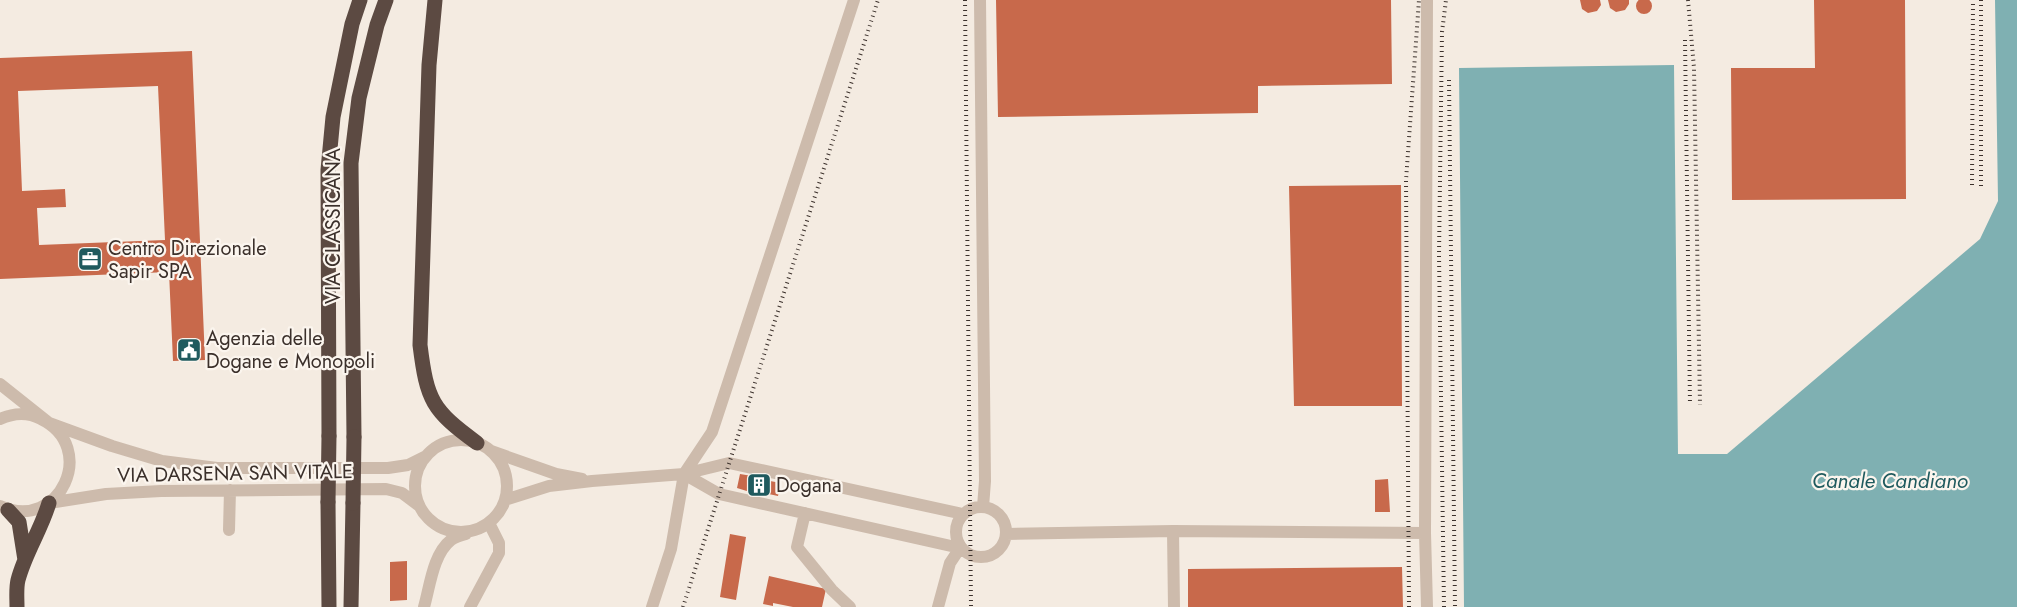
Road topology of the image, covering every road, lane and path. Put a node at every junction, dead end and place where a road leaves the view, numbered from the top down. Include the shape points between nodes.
1 (360, 0) edge
2 (386, 0) edge
3 (435, 0) edge
4 (854, 0) edge
5 (980, 0) edge
6 (1427, 0) edge
7 (0, 384) edge
8 (0, 419) edge
9 (49, 423) junction
10 (483, 446) junction
11 (426, 456) junction
12 (684, 474) junction
13 (592, 481) junction
14 (230, 490) junction
15 (505, 500) junction
16 (49, 504) junction
17 (418, 504) junction
18 (983, 507) junction
19 (3, 509) edge
20 (804, 513) junction
21 (963, 514) junction
22 (488, 523) junction
23 (229, 530) dead end
24 (474, 531) junction
25 (1173, 531) junction
26 (1425, 533) junction
27 (1006, 534) junction
28 (960, 548) junction
29 (25, 560) junction
30 (328, 605) edge
31 (17, 607) edge
32 (351, 607) edge
33 (424, 607) edge
34 (470, 607) edge
35 (652, 607) edge
36 (850, 607) edge
37 (938, 607) edge
38 (1174, 607) edge
39 (1427, 607) edge

1 - 30 highway, VIA CLASSICANA, bridge via 332,117 329,162
2 - 32 highway, VIA CLASSICANA, bridge via 359,98 351,163 354,437
3 - 10 highway via 429,65 420,345 424,379 432,402 449,422
4 - 12 street via 712,432
5 - 18 street via 986,481
6 - 26 street
7 - 9 street
8 - 9 street, VIA DARSENA SAN VITALE via 22,414 36,416
9 - 11 street, VIA DARSENA SAN VITALE via 162,461 217,468 388,468 408,465
9 - 16 street via 68,448 70,463 60,493
10 - 11 street, VIA DARSENA SAN VITALE via 463,440 449,441
10 - 13 street, VIA DARSENA SAN VITALE via 556,474
10 - 15 street via 499,460 505,473
11 - 17 street via 415,479
12 - 13 street, VIA DARSENA SAN VITALE
12 - 20 street via 719,494
12 - 21 street, VIA DARSENA SAN VITALE via 729,463
12 - 35 street via 671,549
13 - 15 street, VIA DARSENA SAN VITALE via 549,486
14 - 16 street, VIA DARSENA SAN VITALE via 106,494
14 - 17 street, VIA DARSENA SAN VITALE via 386,488 402,493
14 - 23 street
15 - 22 street via 499,513
16 - 19 street, VIA DARSENA SAN VITALE via 22,512
16 - 29 highway
17 - 24 street, VIA DARSENA SAN VITALE via 426,517 444,530
18 - 21 street
18 - 27 street via 997,513 1006,526
19 - 29 highway via 19,522
20 - 28 street
20 - 36 street via 798,547
21 - 28 street via 955,534
22 - 24 street
22 - 34 street via 498,543 499,553
24 - 33 street via 452,539 444,549 436,563
25 - 26 street
25 - 27 street
25 - 38 street
26 - 39 street
27 - 28 street via 1000,549 986,557 970,556
28 - 37 street via 950,563
29 - 31 highway via 18,581

